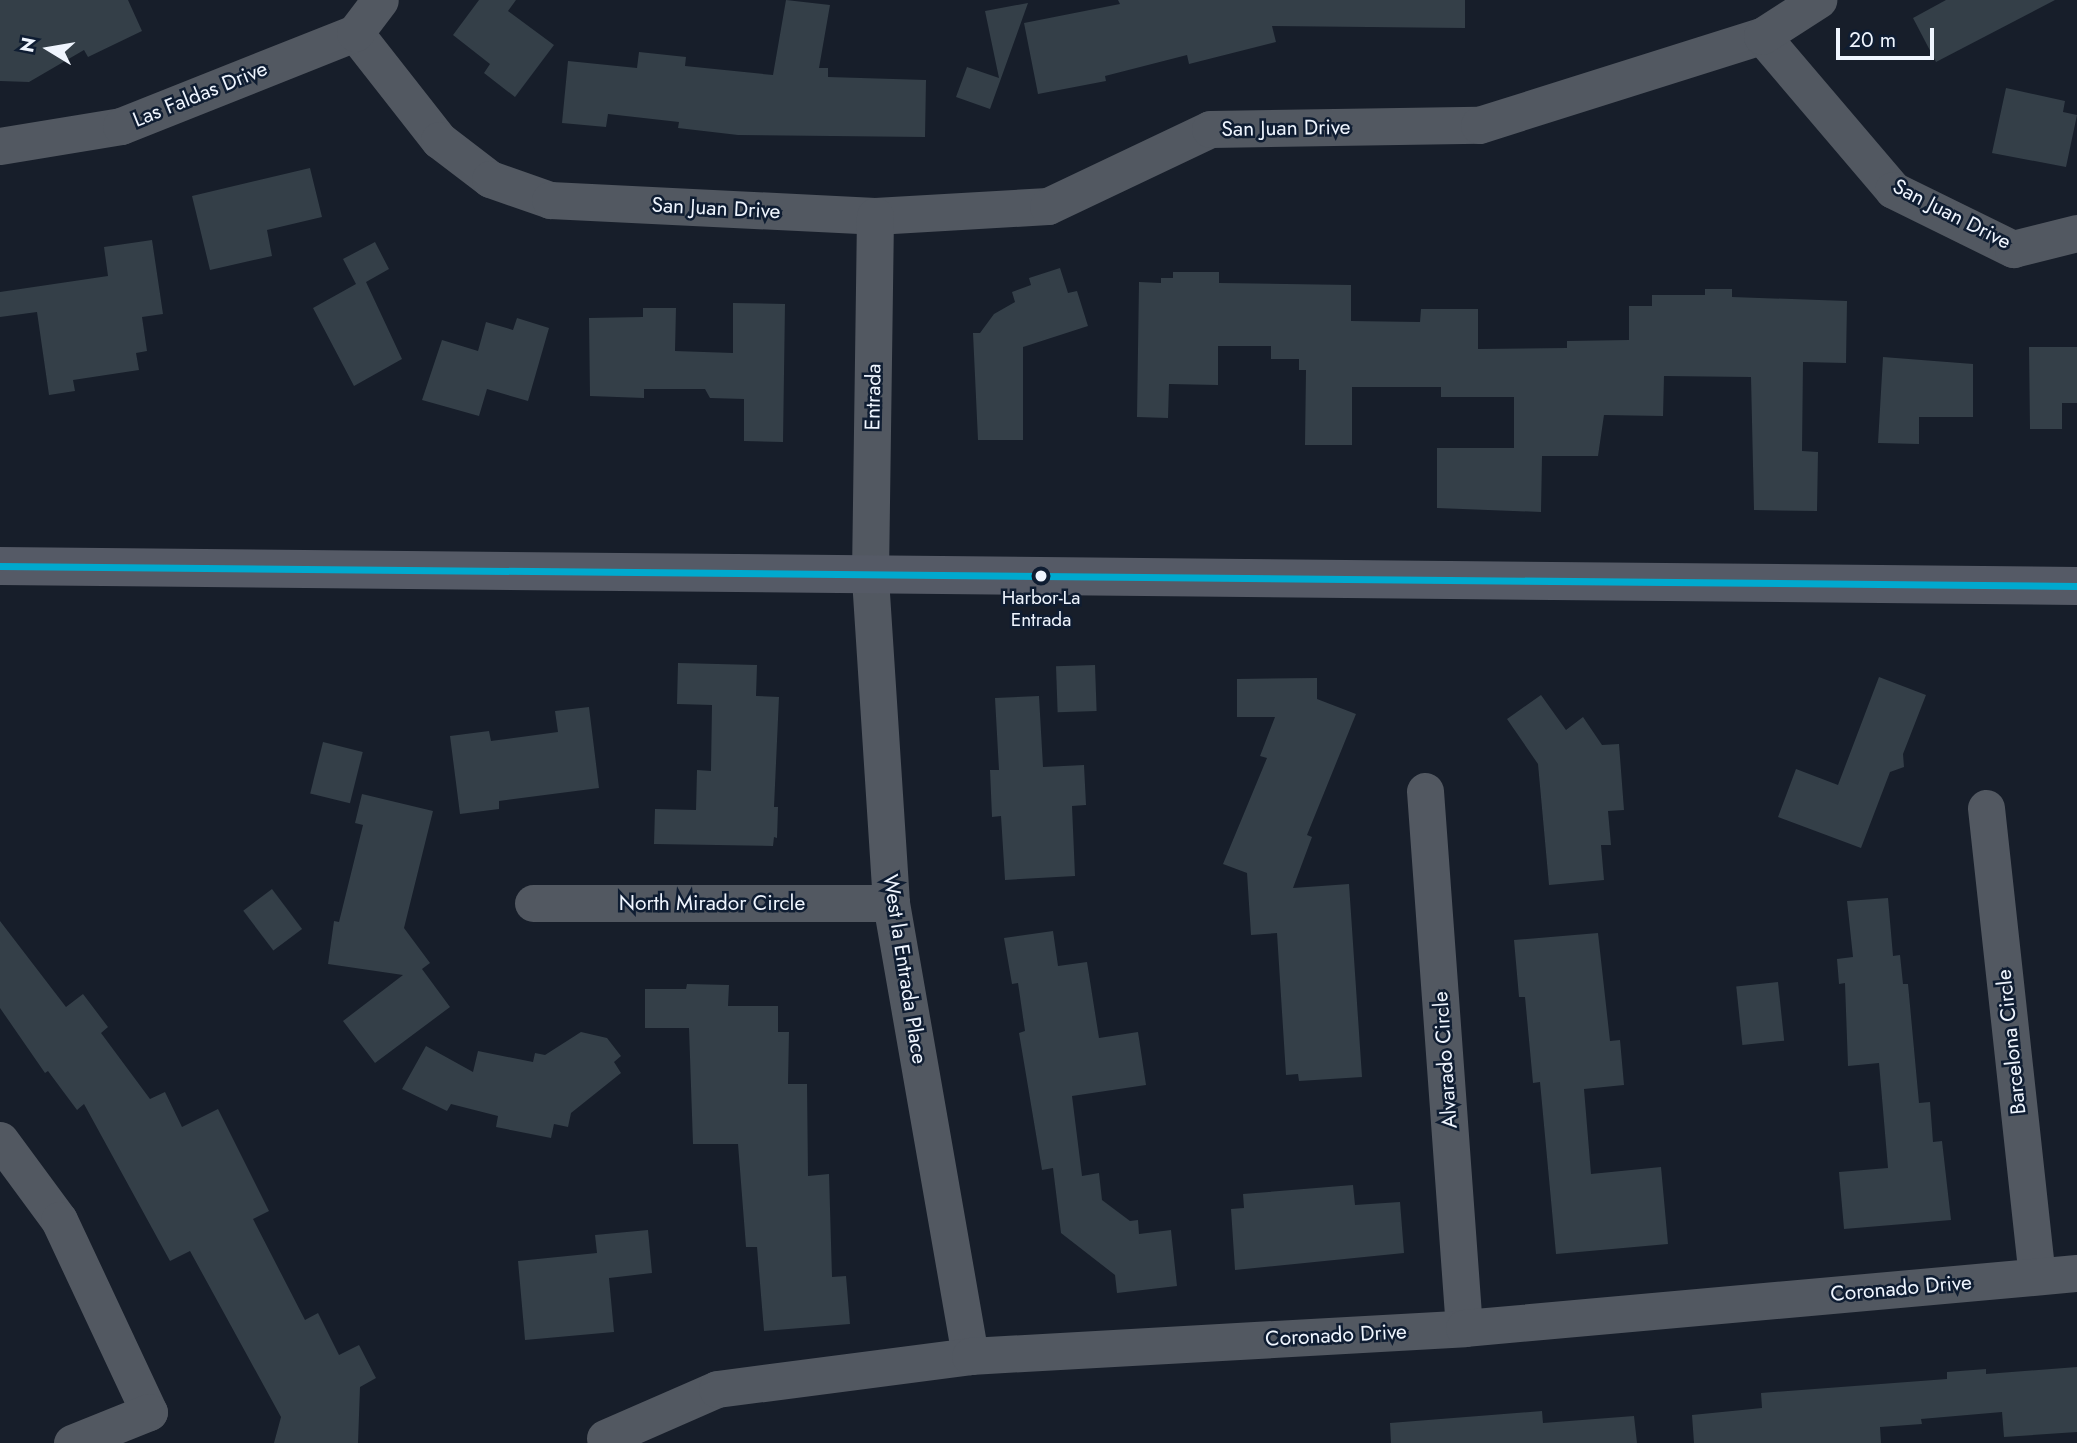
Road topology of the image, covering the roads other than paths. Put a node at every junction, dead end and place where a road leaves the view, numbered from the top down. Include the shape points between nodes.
1 (380, 0) edge
2 (1818, 0) edge
3 (355, 33) junction
4 (1762, 36) junction
5 (0, 146) edge
6 (875, 216) junction
7 (2077, 233) edge
8 (0, 566) edge
9 (870, 578) junction
10 (2077, 586) edge
11 (1425, 791) dead end
12 (1986, 808) dead end
13 (533, 903) dead end
14 (891, 903) junction
15 (0, 1140) edge
16 (2077, 1273) edge
17 (2037, 1275) junction
18 (1464, 1328) junction
19 (971, 1356) junction
20 (605, 1438) dead end
21 (72, 1443) edge

1 - 3 street
2 - 4 street
3 - 5 street, Las Faldas Drive via 121,126
3 - 6 street, San Juan Drive via 439,140 490,179 550,200
4 - 6 street, San Juan Drive via 1479,125 1210,129 1048,206
4 - 7 street, San Juan Drive via 1893,190 2013,249
6 - 9 street, Entrada
8 - 9 main road
9 - 10 main road
9 - 14 street, West la Entrada Place
11 - 18 street, Alvarado Circle
12 - 17 street, Barcelona Circle
13 - 14 street, North Mirador Circle
14 - 19 street, West la Entrada Place
15 - 21 street via 59,1220 149,1412
16 - 17 street, Coronado Drive
17 - 18 street, Coronado Drive
18 - 19 street, Coronado Drive
19 - 20 street, Coronado Drive via 717,1389

